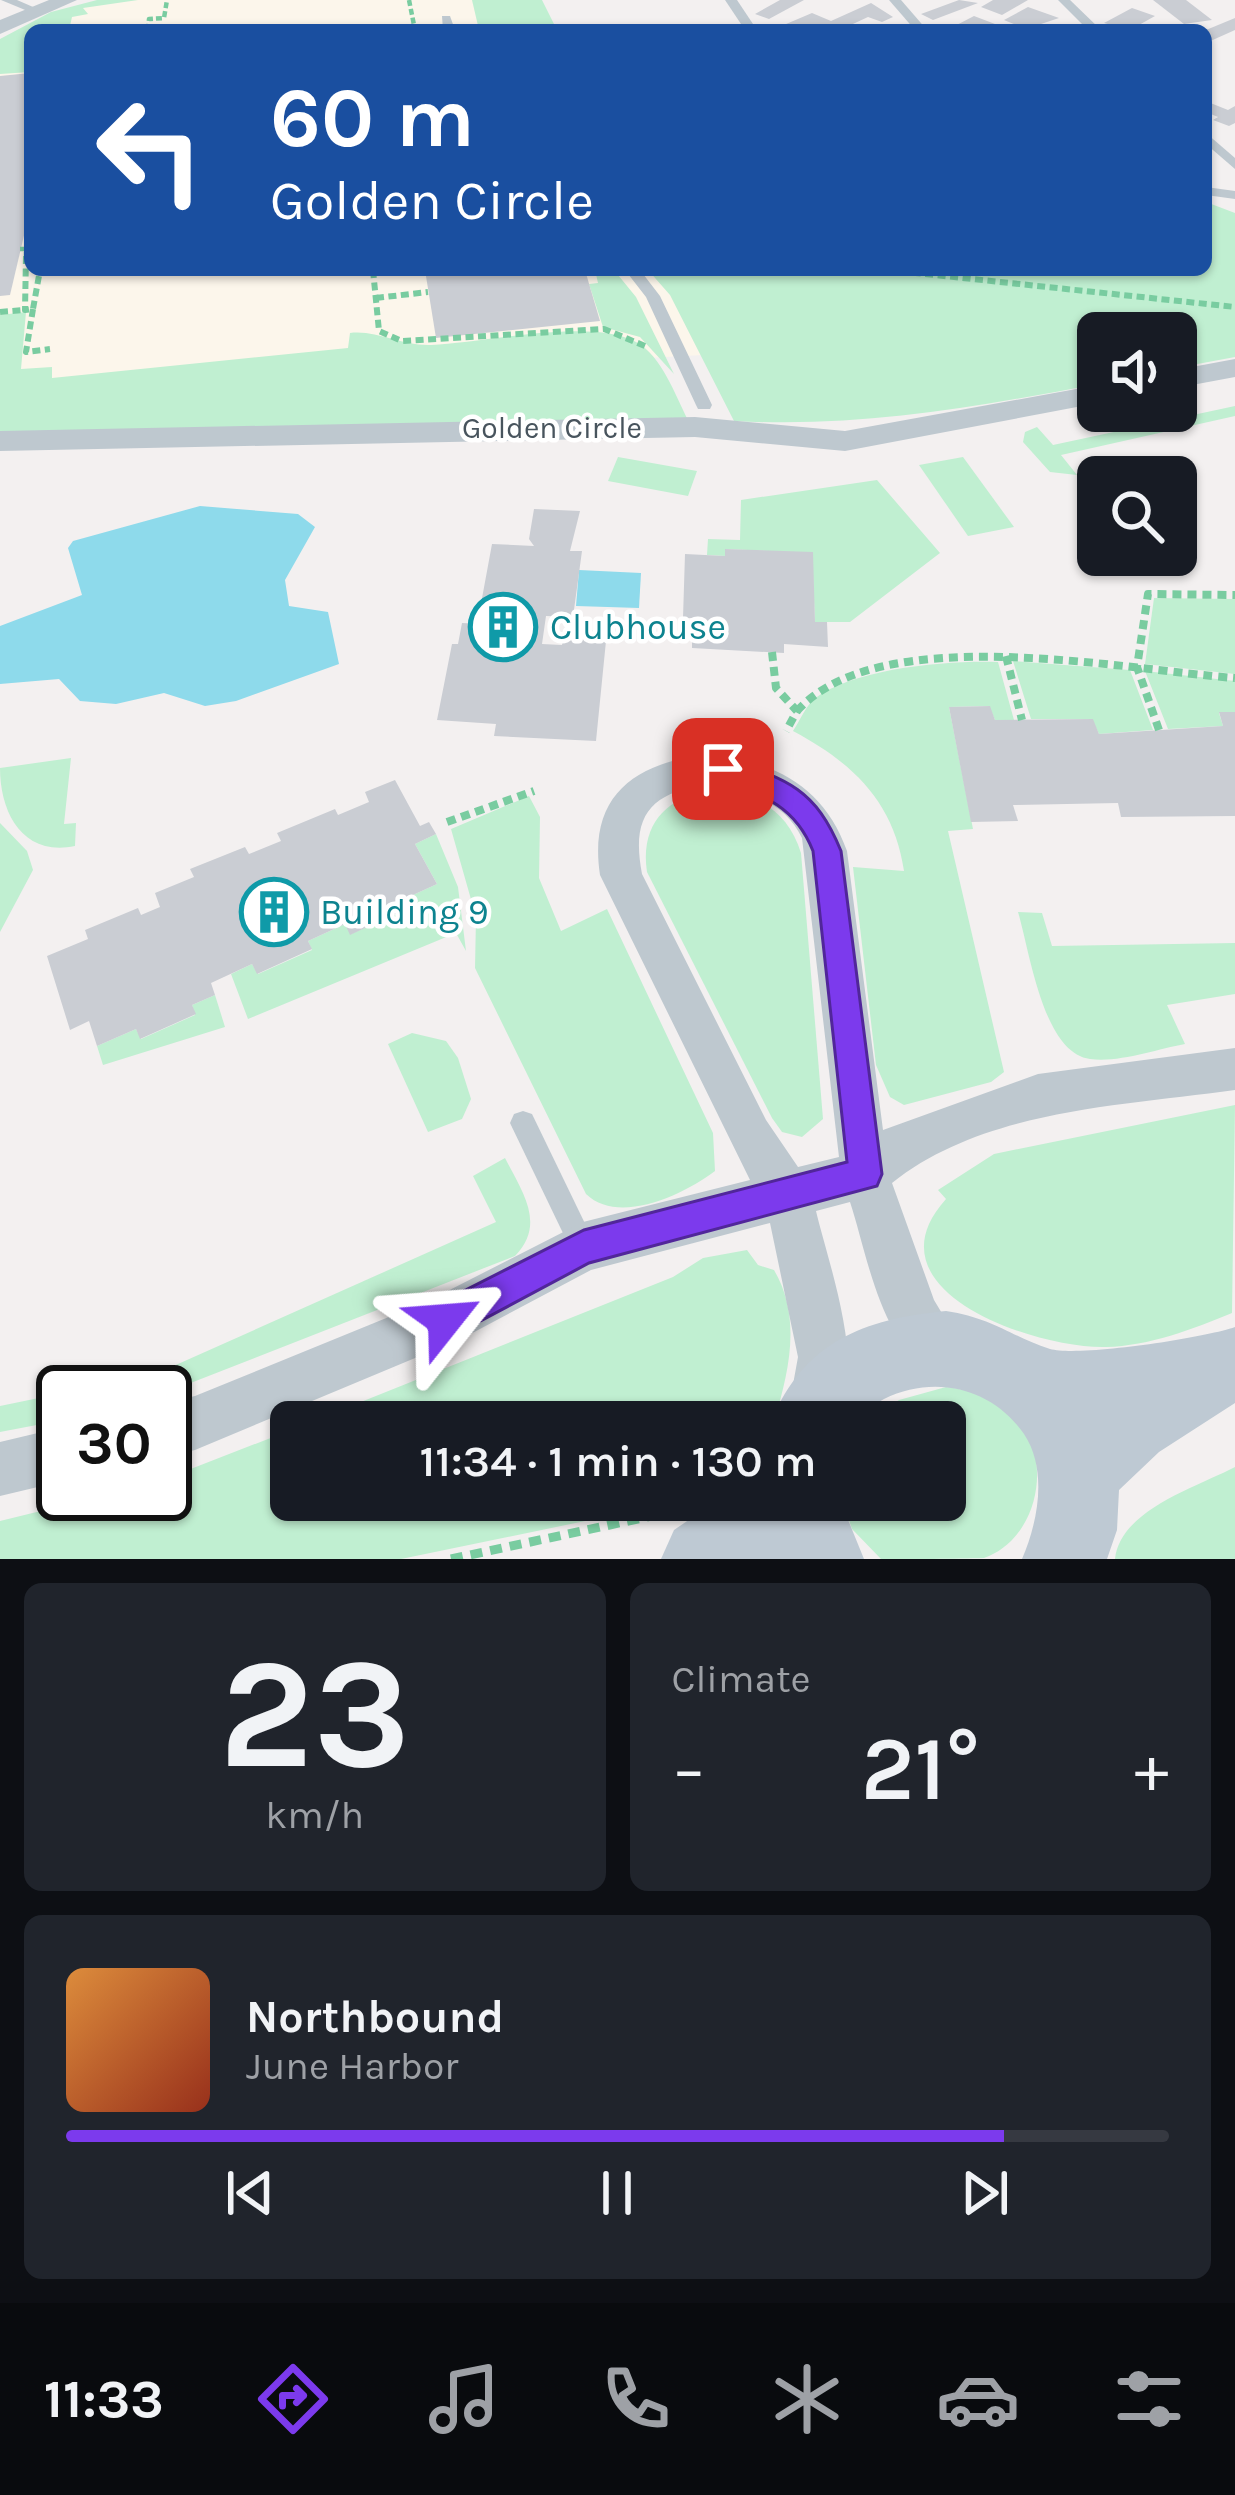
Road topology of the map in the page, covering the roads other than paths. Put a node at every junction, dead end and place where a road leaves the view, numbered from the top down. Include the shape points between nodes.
1 (7, 0) edge
2 (68, 0) edge
3 (895, 0) edge
4 (1064, 0) edge
5 (34, 10) junction
6 (916, 24) edge
7 (1089, 24) edge
8 (0, 28) edge
9 (1212, 143) edge
10 (1235, 165) edge
11 (637, 276) edge
12 (1235, 368) edge
13 (1197, 375) edge
14 (1077, 398) edge
15 (704, 405) dead end
16 (0, 441) edge
17 (1235, 1069) edge
18 (523, 1123) dead end
19 (865, 1174) junction
20 (788, 1194) junction
21 (584, 1247) junction
22 (935, 1345) junction
23 (1216, 1373) edge
24 (1037, 1388) junction
25 (815, 1401) edge
26 (829, 1401) edge
27 (192, 1424) edge
28 (36, 1460) edge
29 (0, 1469) edge
30 (730, 1521) edge
31 (807, 1521) edge
32 (1072, 1535) edge
33 (688, 1536) edge
34 (822, 1559) edge

1 - 5 lane
2 - 5 street
3 - 6 lane
4 - 7 lane
5 - 8 street
9 - 10 lane
11 - 15 lane
12 - 13 street
14 - 16 street, Golden Circle via 845,442 695,427
17 - 19 street via 1038,1096 906,1142
18 - 21 lane
19 - 20 street
19 - 20 street via 827,851 814,818 755,777 688,770 628,805 616,834 621,875 749,1136
19 - 22 street via 914,1315
20 - 21 street
20 - 25 street via 824,1358
21 - 27 street via 445,1320
22 - 24 main road via 995,1359
22 - 26 main road via 861,1370
23 - 24 main road
23 - 32 main road via 1095,1450
24 - 32 main road via 1068,1437
28 - 29 street
30 - 33 main road
31 - 34 main road

